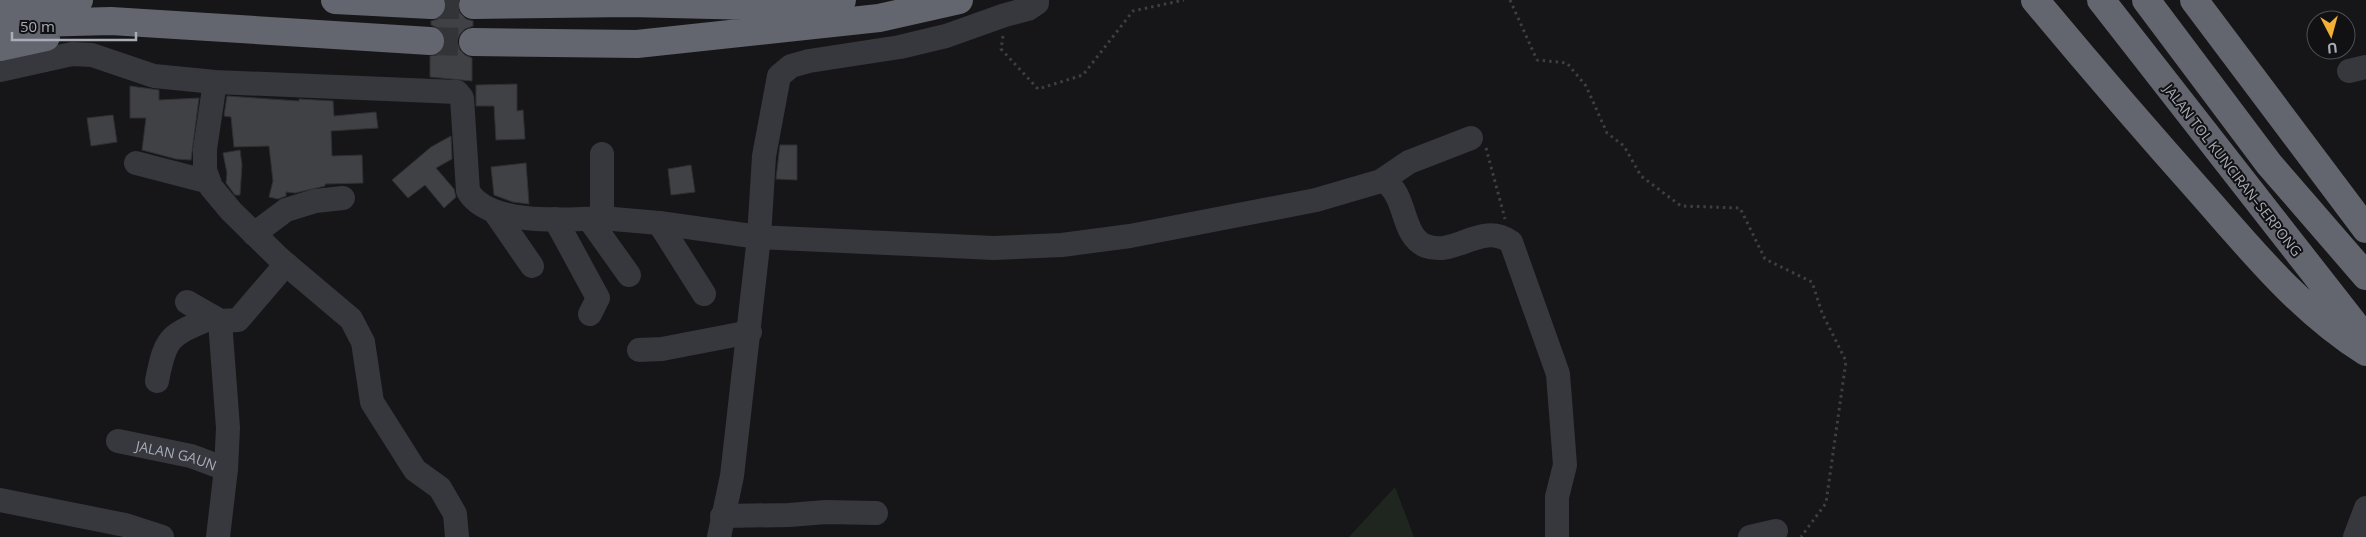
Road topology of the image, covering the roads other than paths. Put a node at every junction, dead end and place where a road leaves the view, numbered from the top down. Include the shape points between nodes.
1 (79, 0) edge
2 (335, 0) edge
3 (842, 0) edge
4 (960, 0) edge
5 (1037, 0) edge
6 (2017, 0) edge
7 (2035, 0) edge
8 (2101, 0) edge
9 (2146, 0) edge
10 (2194, 0) edge
11 (0, 5) edge
12 (431, 5) tunnel mouth
13 (474, 5) tunnel mouth
14 (111, 22) junction
15 (0, 27) edge
16 (430, 41) tunnel mouth
17 (473, 42) tunnel mouth
18 (0, 48) edge
19 (0, 70) edge
20 (2098, 76) junction
21 (215, 82) junction
22 (1472, 138) road end
23 (602, 154) dead end
24 (136, 163) dead end
25 (1381, 181) junction
26 (209, 182) junction
27 (343, 198) dead end
28 (496, 214) junction
29 (595, 218) junction
30 (556, 219) junction
31 (659, 223) junction
32 (2366, 229) edge
33 (254, 234) junction
34 (759, 237) junction
35 (286, 264) junction
36 (532, 266) dead end
37 (629, 275) dead end
38 (2366, 276) edge
39 (704, 294) dead end
40 (187, 302) dead end
41 (590, 314) dead end
42 (217, 319) junction
43 (750, 332) junction
44 (2366, 339) edge
45 (639, 350) dead end
46 (2366, 352) edge
47 (157, 381) dead end
48 (118, 441) dead end
49 (226, 469) junction
50 (0, 500) edge
51 (2365, 510) edge
52 (876, 513) dead end
53 (721, 526) edge
54 (125, 531) edge
55 (1776, 531) dead end
56 (162, 537) edge
57 (218, 537) edge
58 (457, 537) edge
59 (1557, 537) edge
60 (1750, 537) edge
61 (2355, 537) edge

1 - 11 highway
2 - 12 highway
3 - 13 highway via 790,7 630,3
4 - 17 highway via 879,18 637,44
5 - 34 street via 1028,9 946,36 900,47 809,61 791,66 779,76 764,156
6 - 20 highway
7 - 20 highway
8 - 44 highway, JALAN TOL KUNCIRAN–SERPONG
9 - 38 highway via 2268,164
10 - 32 highway
14 - 15 highway
14 - 16 highway
14 - 18 highway
19 - 21 street via 72,54 92,55 154,76
20 - 46 highway via 2282,285 2324,322
21 - 26 street via 206,149 205,170
21 - 28 street via 457,92 462,98 468,191 477,203
22 - 25 street via 1409,162
23 - 29 street
24 - 26 street
25 - 34 street via 1316,200 1130,236 1062,245 994,248
25 - 59 street via 1392,187 1414,238 1425,245 1440,248 1491,234 1502,235 1511,242 1558,374 1565,465 1557,498
26 - 33 street
27 - 33 street via 315,201 286,210
28 - 30 street
28 - 36 street
29 - 30 street
29 - 31 street
29 - 37 street
30 - 41 street via 598,298
31 - 34 street
31 - 39 street
33 - 35 street
34 - 43 street
35 - 42 street via 238,320
35 - 58 street via 351,319 364,342 372,402 415,470 440,488 455,514
40 - 42 street
42 - 47 street via 177,333 168,342
42 - 49 street via 228,428
43 - 45 street via 662,349
43 - 53 street via 732,476
48 - 49 street, JALAN GAUN via 191,456
49 - 57 street, JALAN GAUN
50 - 54 street
51 - 61 street
52 - 53 street via 789,515
54 - 56 street
55 - 60 street

